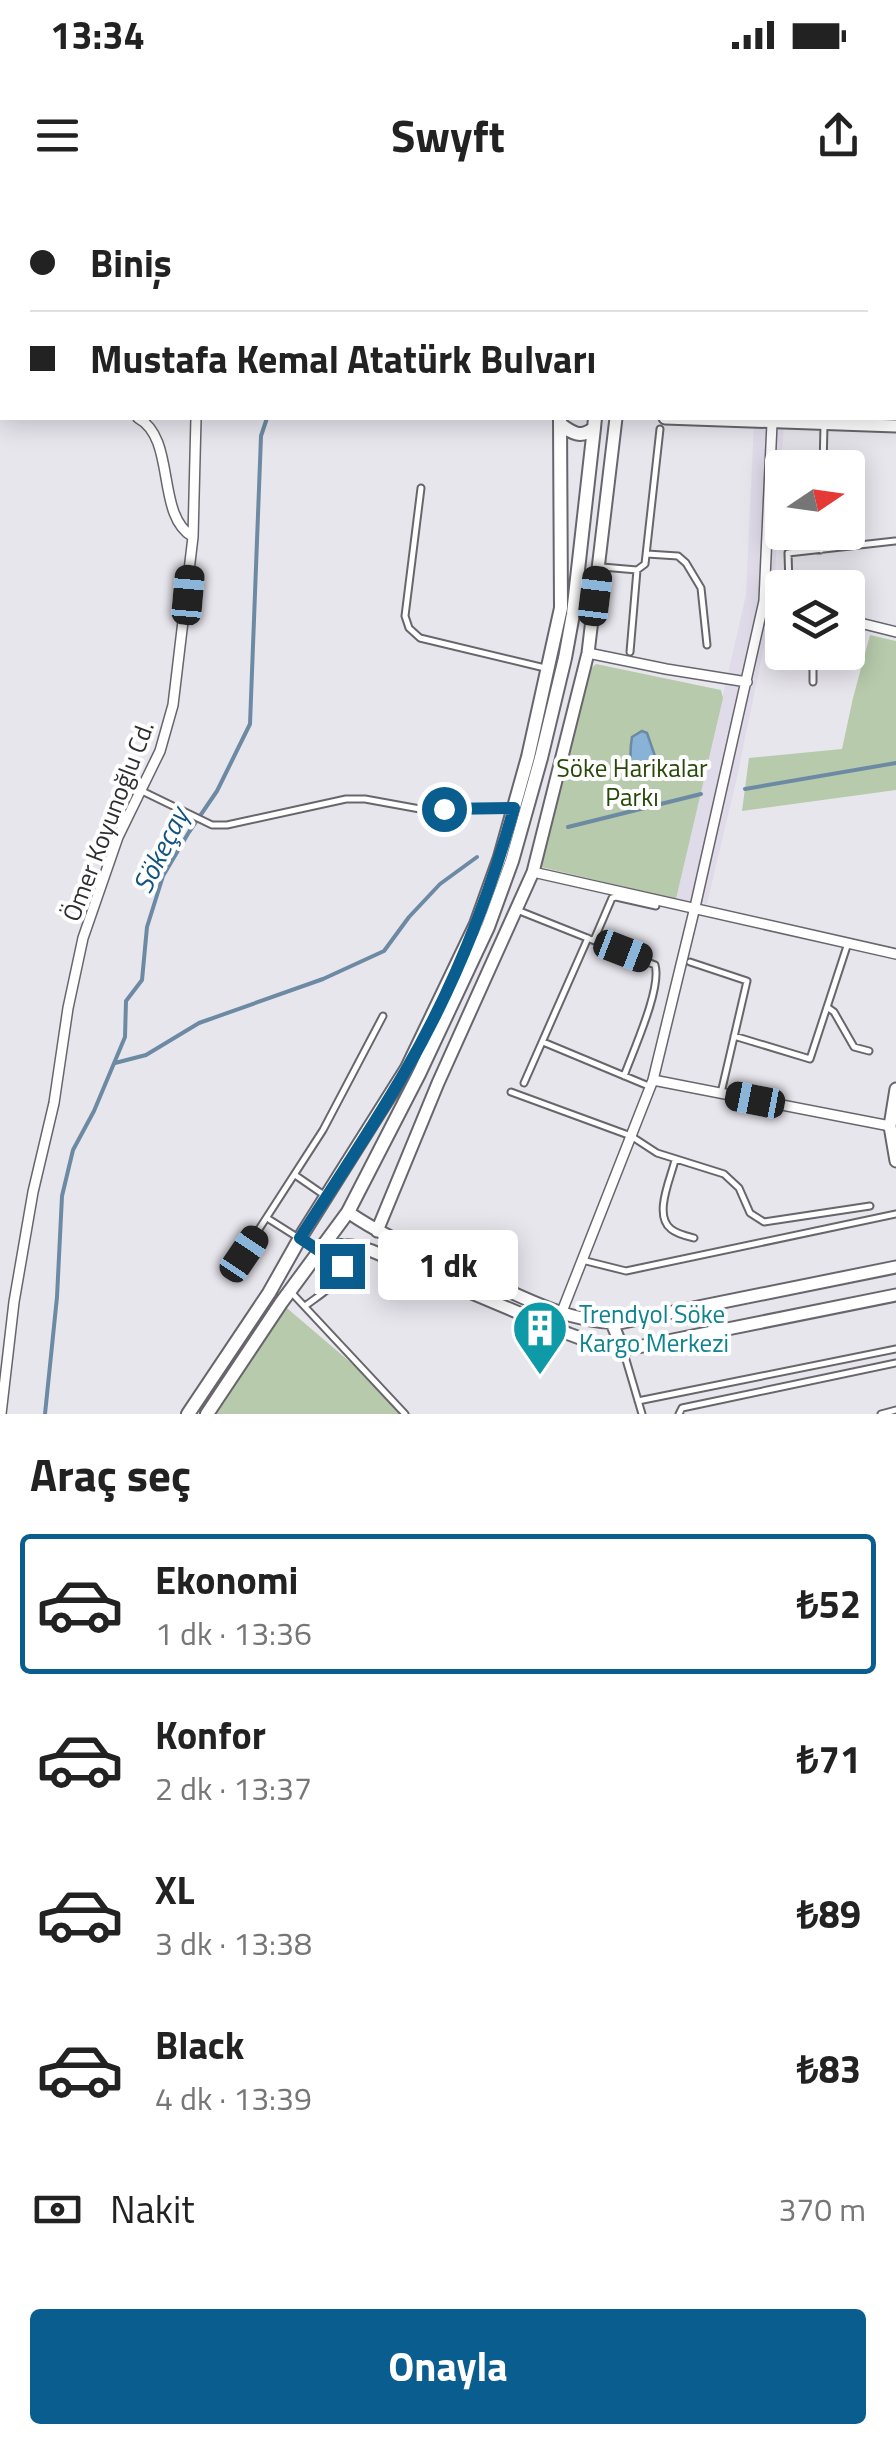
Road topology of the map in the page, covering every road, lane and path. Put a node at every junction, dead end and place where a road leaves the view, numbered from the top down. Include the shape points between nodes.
1 (142, 420) edge
2 (196, 420) edge
3 (616, 420) edge
4 (693, 420) edge
5 (758, 420) edge
6 (560, 421) edge
7 (809, 421) edge
8 (859, 421) edge
9 (594, 423) edge
10 (662, 423) edge
11 (772, 423) junction
12 (824, 425) junction
13 (896, 426) edge
14 (823, 450) edge
15 (421, 488) dead end
16 (194, 537) junction
17 (895, 541) edge
18 (865, 545) edge
19 (821, 550) edge
20 (647, 554) junction
21 (598, 567) junction
22 (638, 570) junction
23 (789, 570) edge
24 (764, 601) joint
25 (865, 624) edge
26 (896, 632) edge
27 (707, 645) dead end
28 (630, 652) dead end
29 (588, 653) junction
30 (548, 669) junction
31 (813, 670) edge
32 (747, 682) junction
33 (813, 682) dead end
34 (142, 790) junction
35 (514, 808) junction
36 (532, 872) junction
37 (656, 906) dead end
38 (695, 907) junction
39 (516, 910) junction
40 (590, 939) junction
41 (848, 943) junction
42 (896, 954) edge
43 (690, 962) dead end
44 (827, 1007) junction
45 (384, 1016) dead end
46 (734, 1036) junction
47 (542, 1041) junction
48 (868, 1051) dead end
49 (624, 1076) junction
50 (524, 1083) dead end
51 (652, 1083) junction
52 (896, 1089) edge
53 (511, 1092) dead end
54 (721, 1093) junction
55 (893, 1126) edge
56 (631, 1136) junction
57 (675, 1160) junction
58 (896, 1160) edge
59 (294, 1175) junction
60 (326, 1197) junction
61 (870, 1206) dead end
62 (348, 1212) junction
63 (896, 1214) edge
64 (267, 1218) junction
65 (376, 1231) junction
66 (300, 1238) junction
67 (694, 1238) dead end
68 (341, 1244) junction
69 (321, 1252) junction
70 (244, 1254) dead end
71 (582, 1260) junction
72 (896, 1267) edge
73 (290, 1291) junction
74 (896, 1294) edge
75 (304, 1306) junction
76 (561, 1314) junction
77 (612, 1323) junction
78 (896, 1349) edge
79 (623, 1350) junction
80 (896, 1362) edge
81 (638, 1401) junction
82 (896, 1410) edge
83 (1, 1414) edge
84 (188, 1414) edge
85 (207, 1414) edge
86 (405, 1414) edge
87 (642, 1414) edge
88 (679, 1414) edge
89 (881, 1414) edge

1 - 16 street via 159,444 180,523
2 - 16 street, Ömer Koyunoğlu Cd.
3 - 21 street
4 - 10 street
5 - 11 street
6 - 9 main road via 577,435
6 - 30 main road via 561,608
7 - 11 street
7 - 12 street
8 - 12 street
8 - 13 street
9 - 62 main road via 570,628 512,860 446,1018
10 - 20 lane
11 - 24 street
12 - 14 lane
15 - 30 lane via 405,616 409,628 420,638
16 - 34 street, Ömer Koyunoğlu Cd. via 173,705
17 - 18 lane
19 - 23 lane via 788,553
20 - 22 lane
20 - 27 lane via 678,556 686,563 702,588
21 - 22 lane
21 - 29 street
22 - 28 lane
24 - 32 street
25 - 26 street
29 - 32 street
29 - 36 street
30 - 35 main road
31 - 33 lane
32 - 38 street
34 - 35 lane via 212,825 346,799 420,809
34 - 83 street, Ömer Koyunoğlu Cd. via 118,836 83,938 17,1284
35 - 60 main road via 476,924 437,1010
36 - 38 street
36 - 39 street
37 - 40 lane via 614,897
38 - 41 street
38 - 51 street
39 - 40 lane
39 - 65 street
40 - 47 lane
40 - 49 lane via 652,962 657,972
41 - 42 street
41 - 44 lane
43 - 46 lane via 747,981
44 - 46 lane via 810,1058
44 - 48 lane via 854,1047
45 - 59 lane
46 - 54 lane
47 - 49 lane
47 - 50 lane
49 - 51 lane
51 - 54 street
51 - 56 street
52 - 55 street
53 - 56 lane
54 - 55 street
55 - 58 street
56 - 57 lane
56 - 71 street
57 - 61 lane via 724,1174 764,1222
57 - 67 lane via 664,1218 674,1231
59 - 60 lane
59 - 64 lane
60 - 62 main road
60 - 66 main road
62 - 65 street
62 - 69 main road
63 - 71 lane via 626,1272
64 - 66 lane
64 - 70 lane
65 - 76 street
66 - 69 main road
66 - 84 main road
68 - 69 street
68 - 75 lane via 334,1283
68 - 79 street via 372,1250 569,1334
69 - 73 main road
71 - 76 street
72 - 77 street
73 - 75 lane
73 - 85 main road
74 - 79 street
75 - 86 lane
76 - 77 street
77 - 79 street
78 - 81 lane
79 - 81 lane
80 - 88 lane via 682,1408
81 - 87 lane
82 - 89 lane

